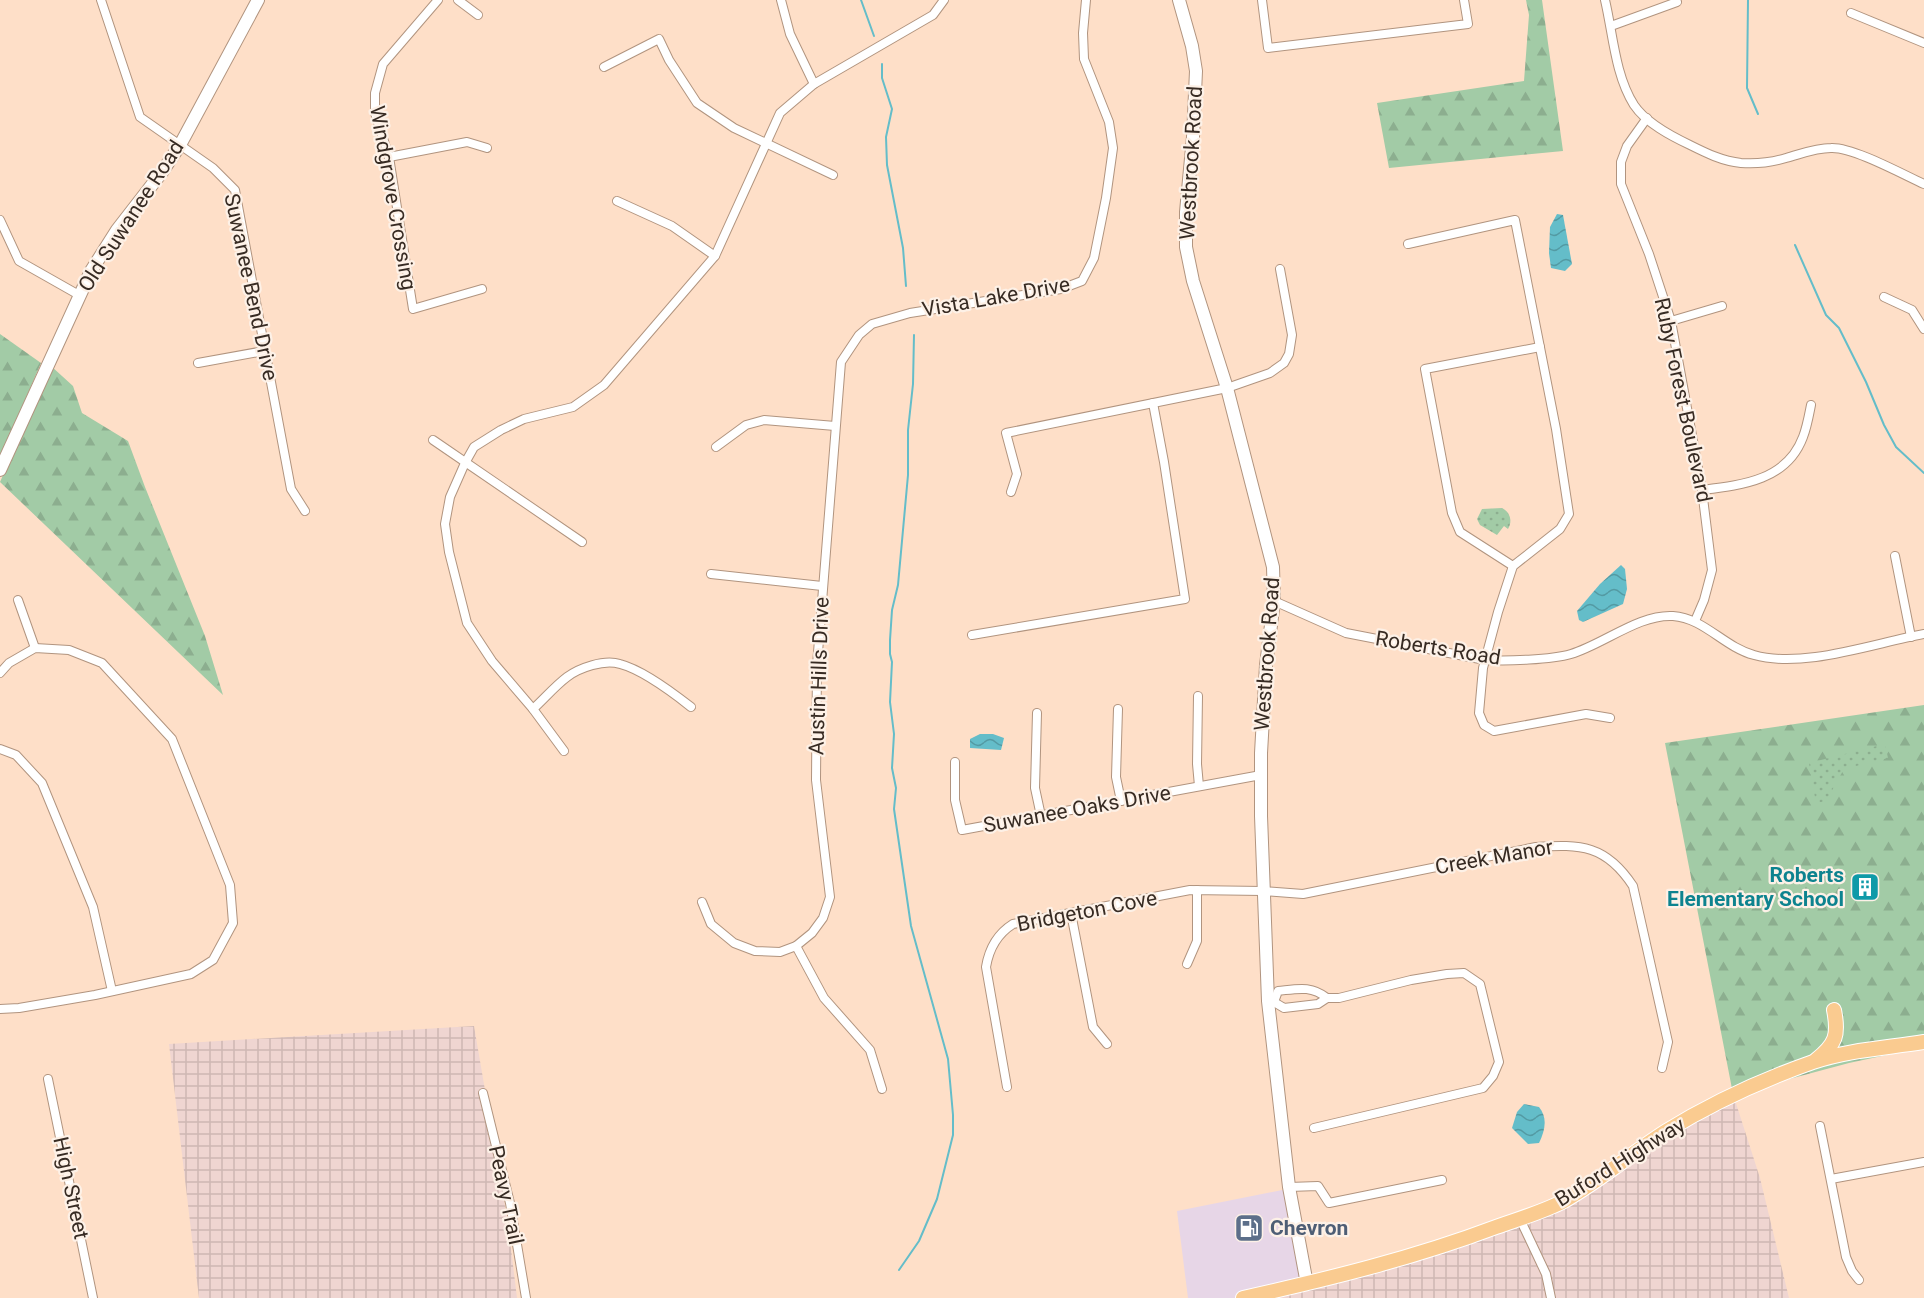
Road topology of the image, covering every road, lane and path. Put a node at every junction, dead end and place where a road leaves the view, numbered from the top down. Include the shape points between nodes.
1 (101, 0) edge
2 (258, 0) edge
3 (438, 0) edge
4 (458, 0) edge
5 (781, 0) edge
6 (944, 0) edge
7 (1086, 0) edge
8 (1179, 0) edge
9 (1262, 0) edge
10 (1464, 0) edge
11 (1605, 0) edge
12 (1677, 2) dead end
13 (1851, 13) dead end
14 (478, 15) dead end
15 (1611, 26) junction
16 (1924, 43) edge
17 (604, 67) dead end
18 (814, 84) junction
19 (1647, 118) junction
20 (767, 143) junction
21 (180, 145) junction
22 (487, 148) dead end
23 (389, 157) junction
24 (833, 175) dead end
25 (1924, 184) edge
26 (617, 201) dead end
27 (0, 220) edge
28 (1408, 244) dead end
29 (715, 256) junction
30 (1280, 269) dead end
31 (482, 289) dead end
32 (79, 295) junction
33 (1884, 297) dead end
34 (1722, 306) dead end
35 (907, 314) joint
36 (1671, 321) junction
37 (1924, 329) edge
38 (1540, 347) junction
39 (264, 351) junction
40 (198, 363) dead end
41 (1227, 388) junction
42 (1153, 403) junction
43 (1811, 405) dead end
44 (835, 426) junction
45 (433, 440) dead end
46 (716, 447) dead end
47 (465, 463) junction
48 (0, 470) edge
49 (1702, 490) junction
50 (1011, 492) dead end
51 (305, 511) dead end
52 (582, 542) dead end
53 (1895, 556) dead end
54 (1513, 566) junction
55 (711, 574) dead end
56 (822, 586) junction
57 (18, 600) dead end
58 (1274, 601) junction
59 (1695, 621) junction
60 (1924, 634) edge
61 (972, 635) dead end
62 (1911, 637) junction
63 (34, 648) junction
64 (1485, 660) junction
65 (0, 673) edge
66 (1198, 696) dead end
67 (691, 707) dead end
68 (533, 709) junction
69 (1118, 709) dead end
70 (1036, 713) dead end
71 (1610, 718) dead end
72 (0, 749) edge
73 (564, 751) dead end
74 (956, 762) dead end
75 (1261, 775) junction
76 (1199, 786) junction
77 (1121, 801) junction
78 (1041, 816) junction
79 (1197, 891) junction
80 (1263, 891) junction
81 (702, 902) dead end
82 (1071, 913) junction
83 (796, 946) junction
84 (1187, 964) dead end
85 (112, 991) junction
86 (1327, 998) junction
87 (1271, 1001) junction
88 (0, 1009) edge
89 (1834, 1010) dead end
90 (1924, 1042) edge
91 (1107, 1044) dead end
92 (1813, 1062) junction
93 (1662, 1068) dead end
94 (48, 1079) dead end
95 (1007, 1087) dead end
96 (882, 1089) dead end
97 (483, 1093) dead end
98 (1820, 1126) dead end
99 (1314, 1128) dead end
100 (1924, 1162) edge
101 (1831, 1179) junction
102 (1442, 1180) dead end
103 (1289, 1187) junction
104 (1520, 1219) junction
105 (1859, 1280) dead end
106 (1307, 1284) junction
107 (93, 1298) edge
108 (526, 1298) edge
109 (1243, 1298) edge
110 (1551, 1298) edge

1 - 21 street, Suwanee Bend Drive via 140,117
2 - 21 street, Old Suwanee Road
3 - 23 street, Windgrove Crossing via 383,64 378,76 375,113
4 - 14 street
5 - 18 street via 790,33
6 - 18 street via 933,15
7 - 35 street, Vista Lake Drive via 1084,59 1109,122 1113,148 1100,236 1082,281 1061,290
8 - 41 street, Westbrook Road via 1196,71 1186,247 1192,281
9 - 10 street via 1268,48 1468,24
11 - 15 street
12 - 15 street
13 - 16 street
15 - 19 street via 1621,77 1635,106
17 - 20 street via 659,39 698,103 734,128
18 - 20 street via 780,113
19 - 25 street via 1672,137 1720,159 1742,163 1770,161 1831,147
19 - 36 street, Ruby Forest Boulevard via 1621,162 1621,184
20 - 24 street
20 - 29 street
21 - 32 street, Old Suwanee Road via 117,230
21 - 39 street, Suwanee Bend Drive via 213,168 235,190
22 - 23 street via 467,142
23 - 31 street, Windgrove Crossing via 413,309
26 - 29 street via 672,226
27 - 32 street via 19,261
28 - 38 street via 1515,220
29 - 47 street via 604,385 573,407 524,419 501,430 474,447
30 - 41 street via 1292,335 1289,354 1270,373
32 - 48 street, Old Suwanee Road
33 - 37 street via 1912,310
34 - 36 street
35 - 44 street, Austin Hills Drive via 872,324 848,348 841,362
36 - 49 street, Ruby Forest Boulevard
38 - 54 street via 1569,514 1560,529
38 - 54 street via 1425,369 1452,513 1460,532
39 - 40 street
39 - 51 street, Suwanee Bend Drive via 291,489
41 - 42 street
41 - 58 street, Westbrook Road via 1273,567
42 - 50 street via 1006,433 1017,474
42 - 61 street via 1185,598
43 - 49 street via 1803,437 1791,459 1778,470 1762,479
44 - 46 street via 764,420 746,425
44 - 56 street, Austin Hills Drive
45 - 47 street
47 - 52 street
47 - 68 street via 450,497 445,524 467,623 492,661
49 - 59 street, Ruby Forest Boulevard via 1712,570
53 - 62 street
54 - 64 street
55 - 56 street
56 - 83 street, Austin Hills Drive via 816,780 830,897 823,918
57 - 63 street
58 - 64 street, Roberts Road via 1346,633
58 - 75 street, Westbrook Road via 1266,665
59 - 62 street via 1752,655 1790,660
59 - 64 street, Roberts Road via 1673,616 1652,618 1570,654
60 - 62 street
63 - 65 street
63 - 85 street via 69,650 102,663 172,739 230,885 233,923 213,960 191,974
64 - 71 street via 1479,713 1484,725 1494,731 1586,714
66 - 76 street
67 - 68 street via 637,671 618,663 602,663 567,677
68 - 73 street
69 - 77 street via 1116,777
70 - 78 street via 1035,788
72 - 85 street via 16,755 42,783 93,907
74 - 78 street, Suwanee Oaks Drive via 955,800 962,830
75 - 76 street, Suwanee Oaks Drive
75 - 80 street, Westbrook Road
76 - 77 street, Suwanee Oaks Drive
77 - 78 street, Suwanee Oaks Drive
79 - 80 street, Bridgeton Cove
79 - 82 street, Bridgeton Cove
79 - 84 street via 1197,941
80 - 87 street, Westbrook Road
80 - 93 street, Creek Manor via 1303,894 1536,847 1591,848 1624,872 1633,886 1668,1042
81 - 83 street via 711,924 734,943 755,951 780,952
82 - 91 street via 1093,1027
82 - 95 street, Bridgeton Cove via 1013,924 1003,930 988,954 986,967
83 - 96 street via 824,998 870,1050
85 - 88 street
86 - 87 street via 1318,1004 1284,1008
86 - 87 street via 1316,989 1294,989 1278,991
86 - 99 street via 1464,973 1480,984 1499,1062 1483,1088
87 - 103 street, Westbrook Road
89 - 92 main road via 1834,1041
90 - 92 main road, Buford Highway
92 - 104 main road, Buford Highway via 1731,1096 1666,1131 1563,1201
94 - 107 street, High Street
97 - 108 street, Peavy Trail via 510,1203
98 - 101 street
100 - 101 street
101 - 105 street via 1846,1257
102 - 103 street via 1329,1203 1318,1186
103 - 106 street, Westbrook Road
104 - 106 main road, Buford Highway via 1410,1256
104 - 110 street via 1546,1274
106 - 109 main road, Buford Highway

